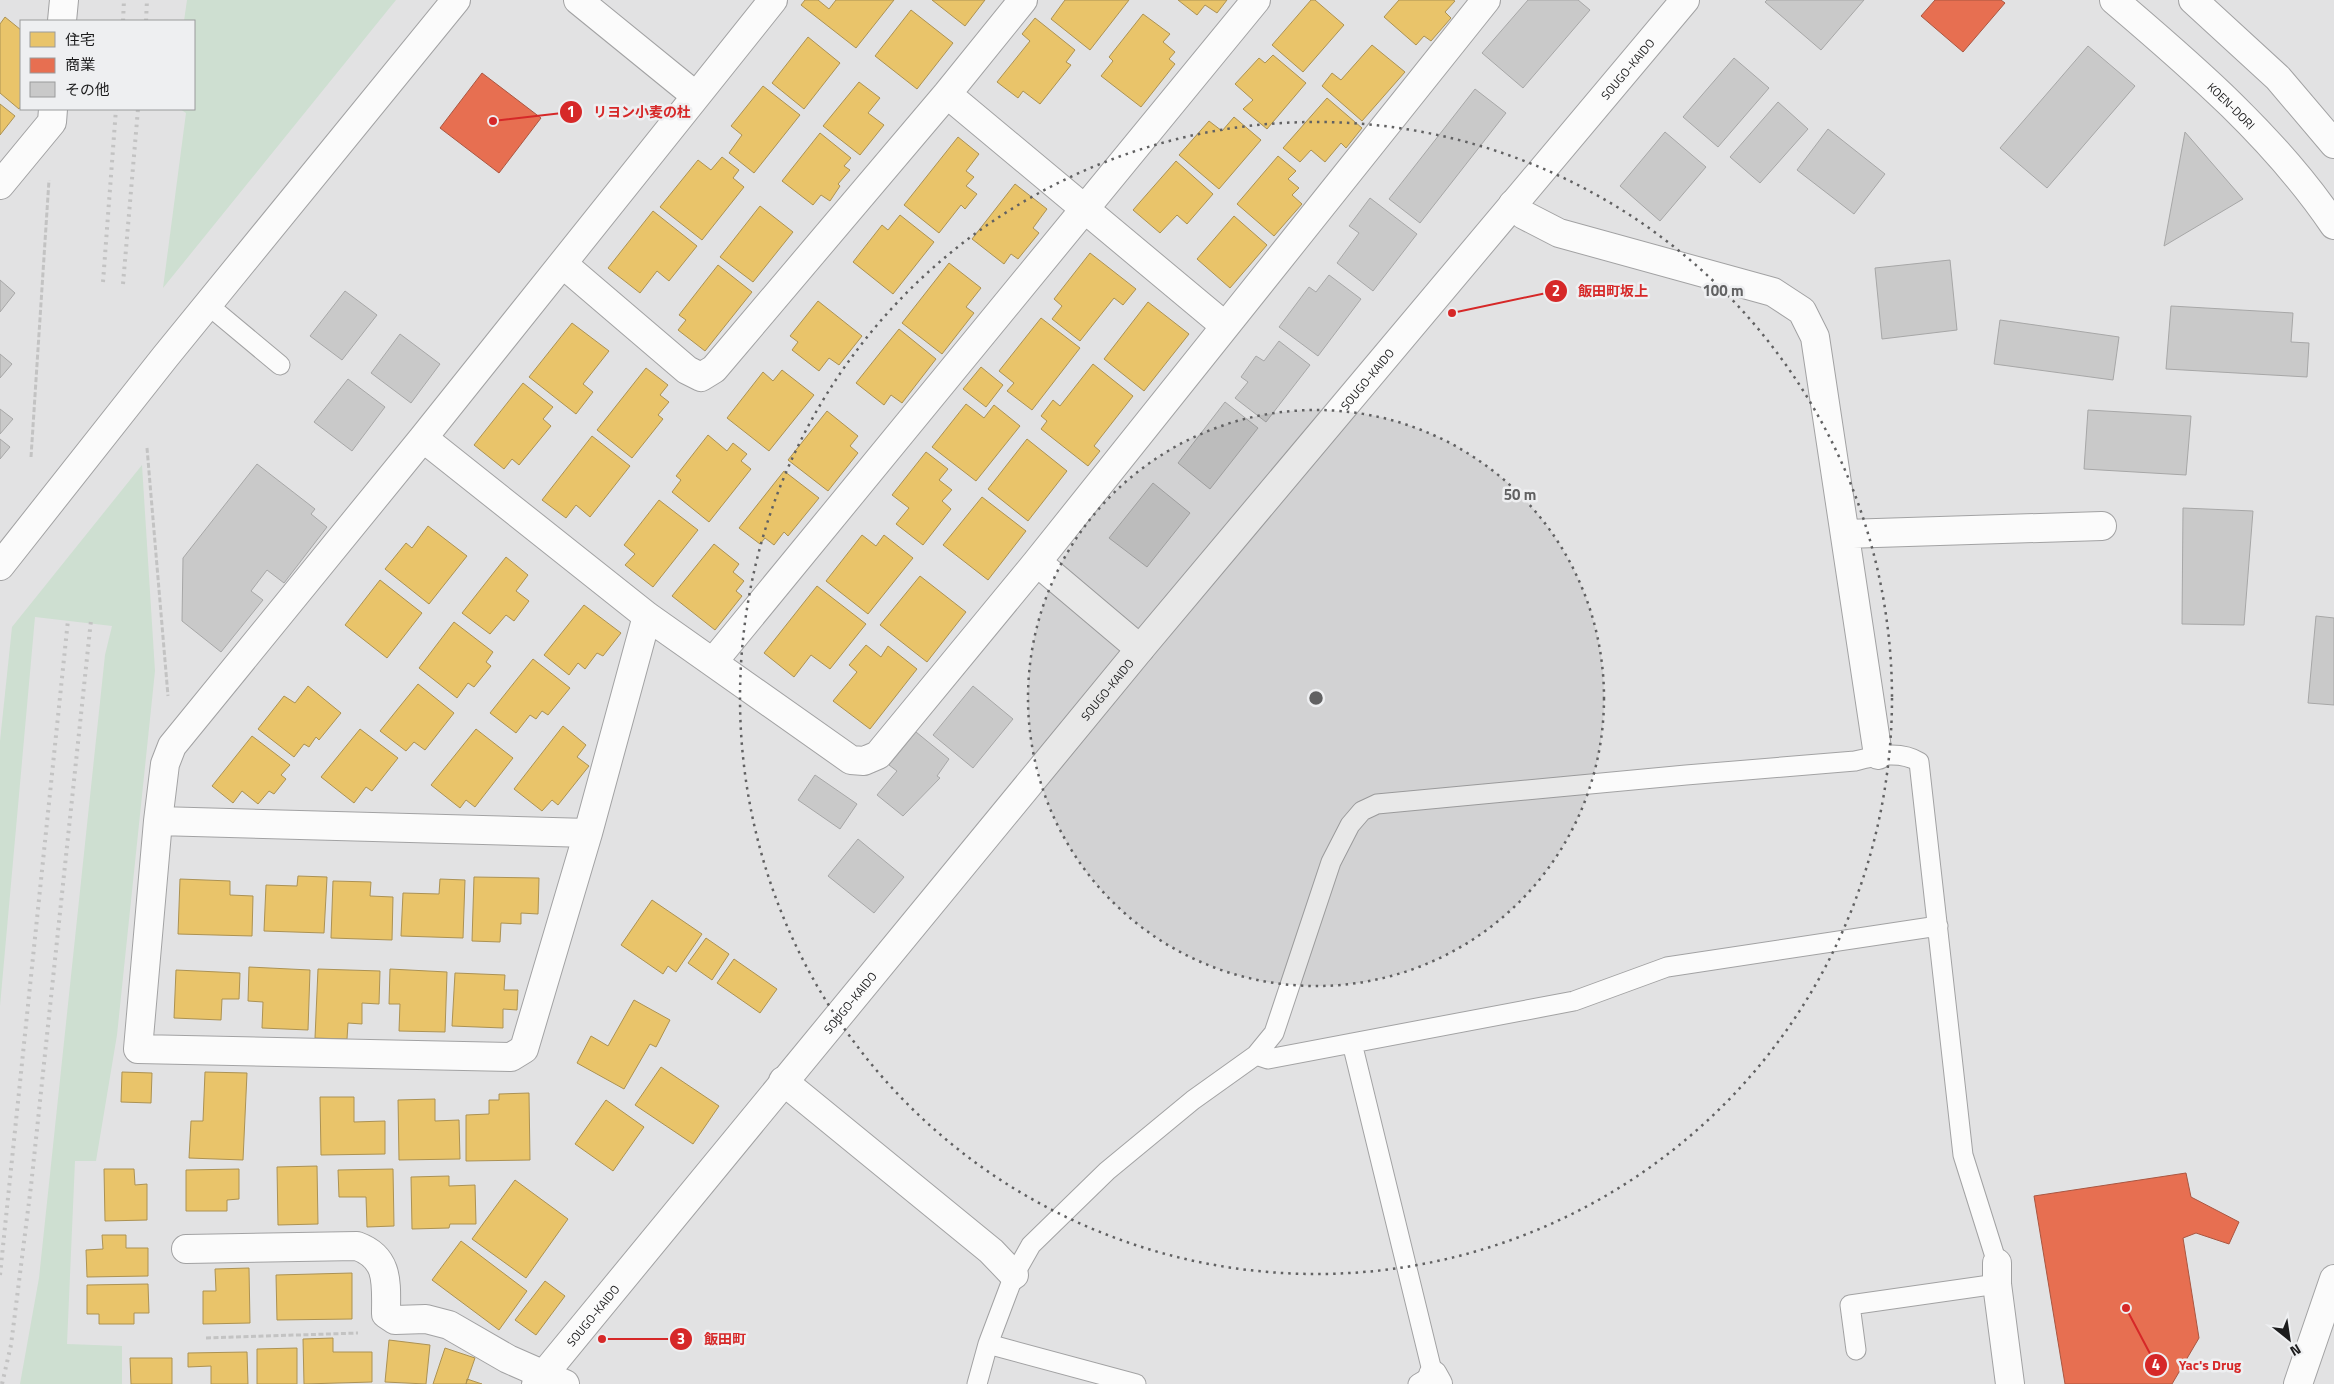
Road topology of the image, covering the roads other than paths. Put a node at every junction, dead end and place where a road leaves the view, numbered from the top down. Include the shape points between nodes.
1 (64, 0) edge
2 (456, 0) edge
3 (578, 0) edge
4 (773, 0) edge
5 (1023, 0) edge
6 (1256, 0) edge
7 (1486, 0) edge
8 (1685, 0) edge
9 (2114, 0) edge
10 (2193, 0) edge
11 (62, 20) edge
12 (947, 94) junction
13 (696, 96) junction
14 (53, 110) edge
15 (2334, 144) edge
16 (0, 185) edge
17 (1513, 204) junction
18 (1085, 211) junction
19 (2334, 225) edge
20 (563, 264) junction
21 (208, 305) junction
22 (1225, 326) junction
23 (280, 365) dead end
24 (423, 438) junction
25 (2102, 526) dead end
26 (1845, 534) junction
27 (1037, 562) junction
28 (0, 566) edge
29 (647, 616) junction
30 (1140, 649) junction
31 (713, 662) junction
32 (1878, 755) junction
33 (158, 821) junction
34 (588, 833) junction
35 (1938, 926) junction
36 (1352, 1043) junction
37 (1256, 1055) junction
38 (783, 1081) junction
39 (186, 1249) dead end
40 (1997, 1274) junction
41 (1014, 1275) junction
42 (2334, 1279) edge
43 (988, 1344) junction
44 (1856, 1350) dead end
45 (548, 1381) edge
46 (1430, 1381) edge
47 (976, 1384) edge
48 (1136, 1384) edge
49 (2010, 1384) edge
50 (2298, 1384) edge

1 - 11 main road
2 - 21 main road
3 - 13 main road
4 - 13 main road
5 - 12 main road
6 - 18 main road
7 - 22 main road
8 - 17 main road, SOUGO-KAIDO
9 - 19 main road, KOEN-DORI via 2188,62 2252,125 2316,198
10 - 15 main road via 2278,78
12 - 18 main road
12 - 20 main road via 714,369 701,377 687,370
13 - 20 main road
14 - 16 main road via 52,122
17 - 26 main road via 1524,215 1558,233 1772,292 1802,311 1815,337
17 - 30 main road, SOUGO-KAIDO
18 - 22 main road
18 - 31 main road
20 - 24 main road
21 - 23 lane
21 - 28 main road
22 - 27 main road
24 - 29 main road
24 - 33 main road via 172,746 165,764
25 - 26 main road
26 - 32 main road
27 - 30 main road
27 - 31 main road via 878,755 864,761 851,760
29 - 31 main road
29 - 34 main road
30 - 38 main road, SOUGO-KAIDO
32 - 35 lane via 1912,758 1919,762
32 - 37 lane via 1855,761 1377,804 1362,811 1350,825 1331,862 1274,1033
33 - 34 main road
33 - 34 main road via 138,1050 511,1057 524,1049
35 - 36 lane via 1667,967 1574,1001
35 - 40 lane via 1963,1155
36 - 37 lane via 1268,1059
36 - 46 lane
37 - 41 lane via 1193,1100 1107,1171 1031,1245
38 - 41 main road via 991,1251
38 - 45 main road, SOUGO-KAIDO
39 - 45 main road via 357,1246 371,1251 380,1262 385,1280 386,1314 395,1320 426,1319 449,1325
40 - 44 lane via 1850,1305
40 - 49 main road
41 - 43 lane
42 - 50 main road
43 - 47 lane
43 - 48 lane

